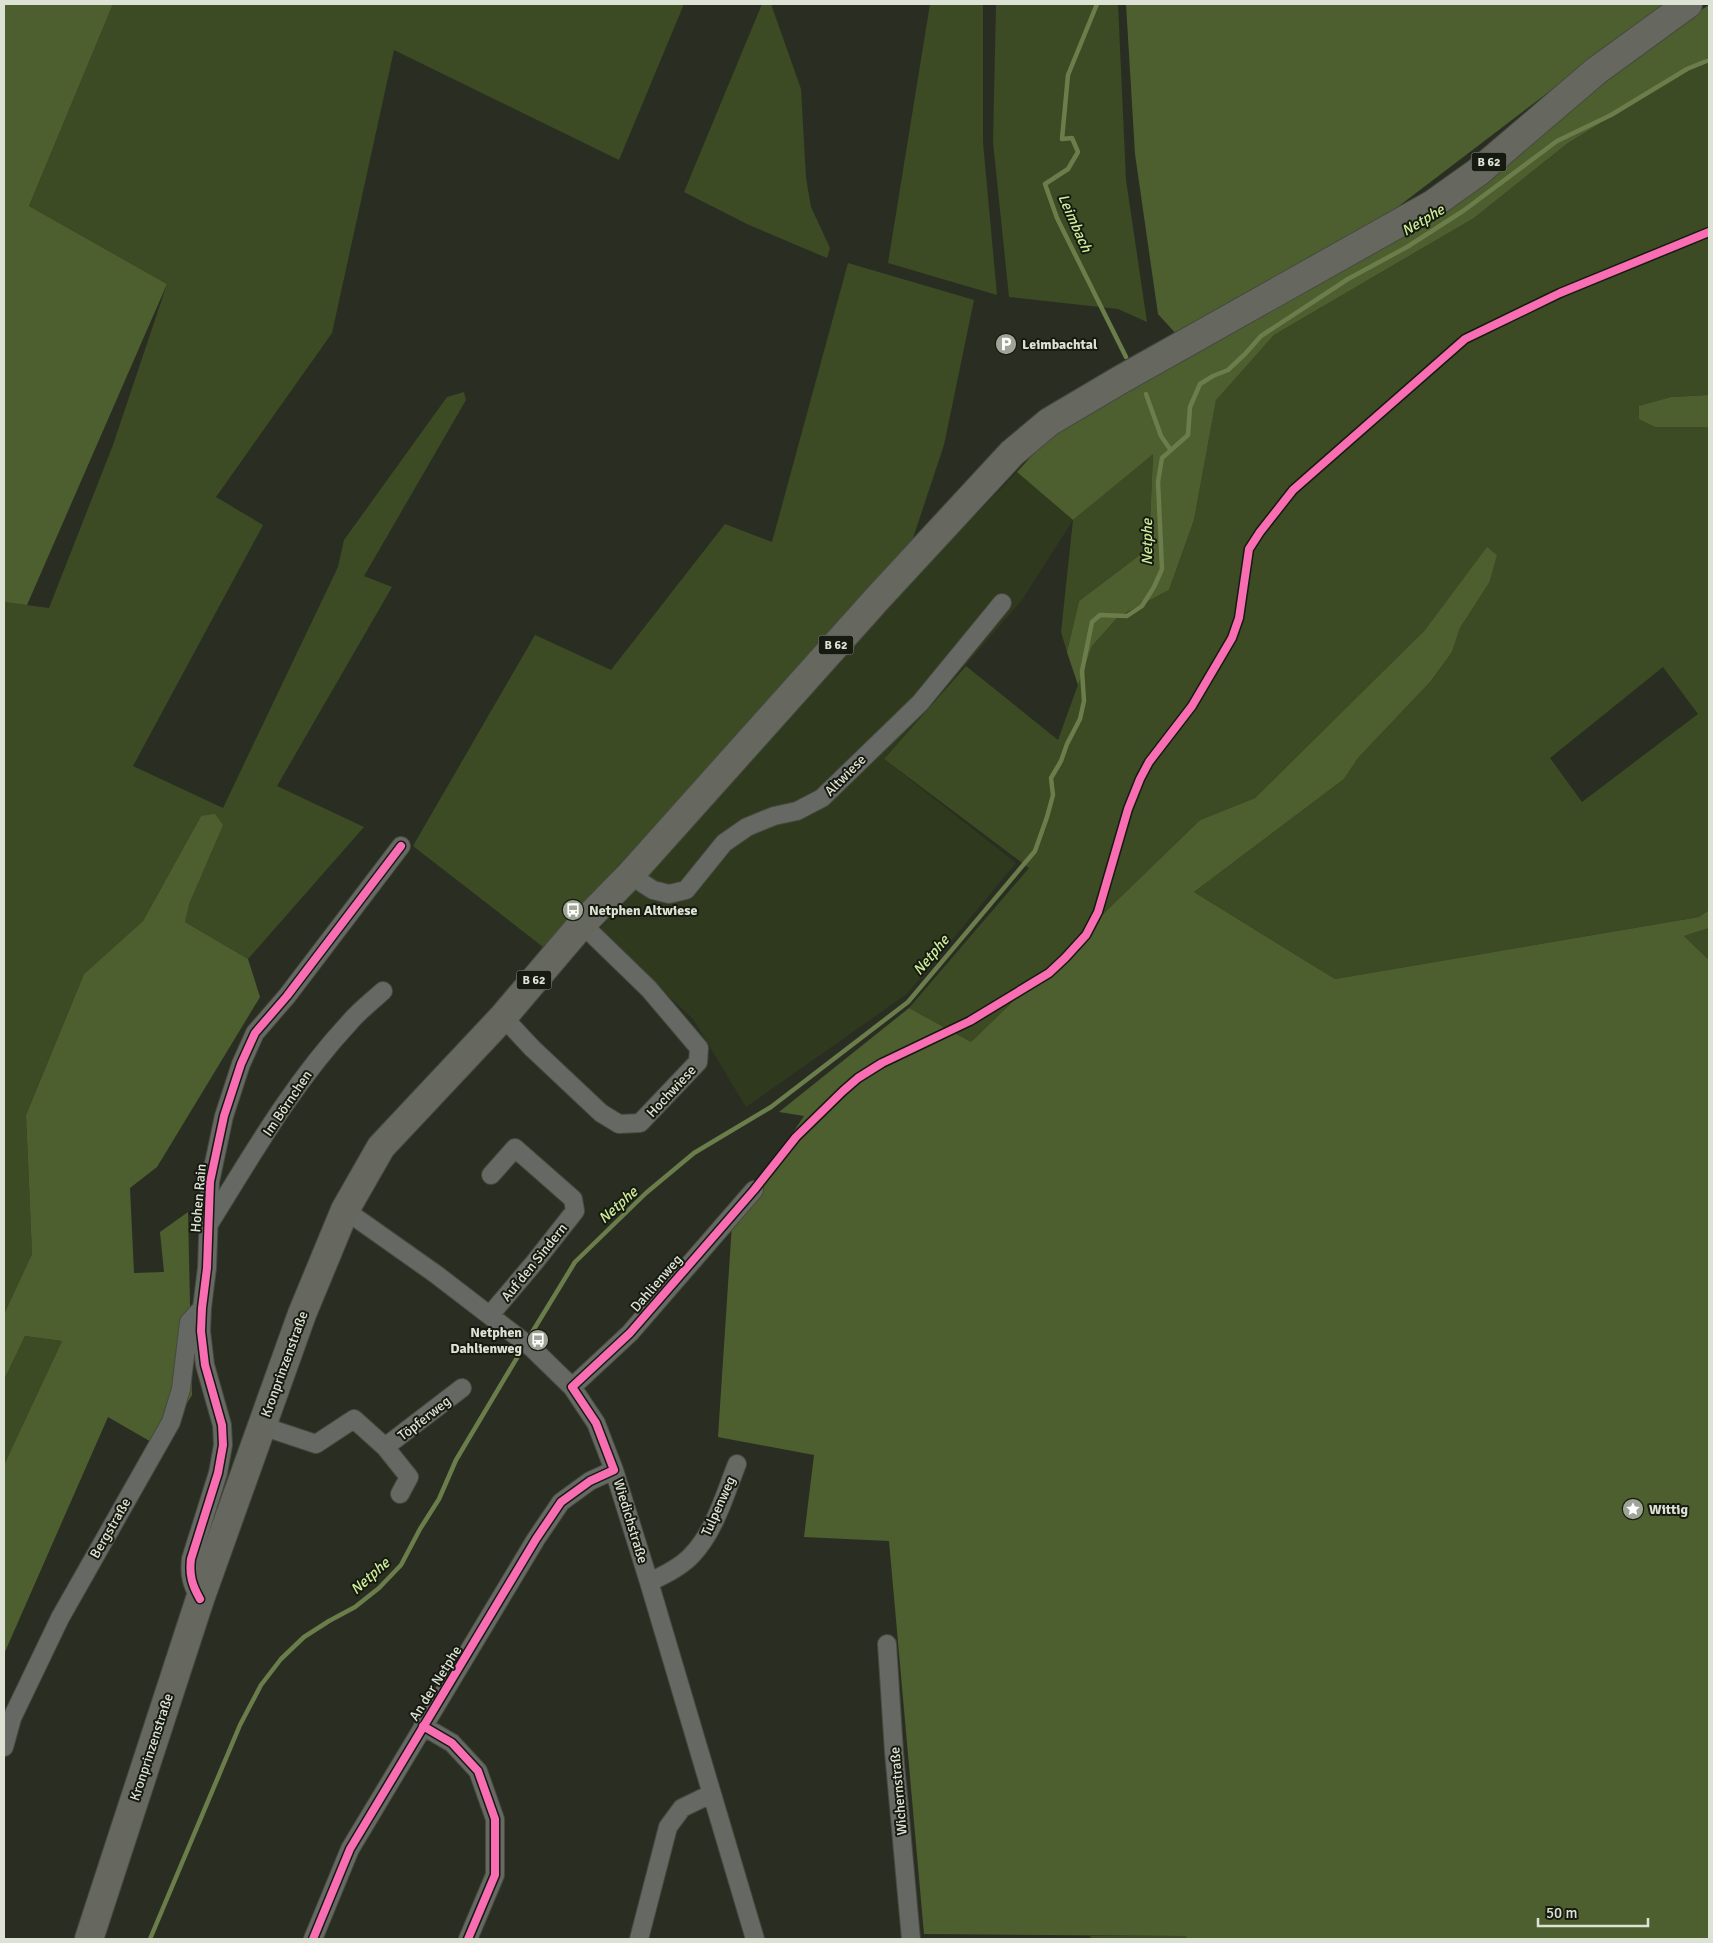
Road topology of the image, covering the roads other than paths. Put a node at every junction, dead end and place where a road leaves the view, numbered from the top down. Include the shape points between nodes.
1 (1688, 4) edge
2 (1002, 603) dead end
3 (401, 846) dead end
4 (630, 875) junction
5 (582, 924) junction
6 (383, 991) dead end
7 (503, 1016) junction
8 (492, 1175) dead end
9 (754, 1190) dead end
10 (345, 1210) junction
11 (207, 1227) junction
12 (202, 1308) junction
13 (490, 1315) junction
14 (572, 1387) junction
15 (462, 1388) dead end
16 (262, 1426) junction
17 (385, 1447) junction
18 (737, 1464) dead end
19 (614, 1470) junction
20 (400, 1494) dead end
21 (650, 1582) junction
22 (200, 1599) junction
23 (887, 1644) dead end
24 (422, 1726) junction
25 (4, 1747) edge
26 (712, 1794) junction
27 (89, 1939) edge
28 (313, 1939) edge
29 (468, 1939) edge
30 (639, 1939) edge
31 (755, 1939) edge
32 (911, 1939) edge

1 - 4 main road, B 62 via 1596,71 1478,172 1433,204 1049,422 980,486
2 - 4 street, Altwiese via 920,703 822,798 797,811 747,827 724,843 686,890 669,894 653,890
3 - 11 street, Hohen Rain via 250,1044 224,1116 213,1164
4 - 5 main road, Kronprinzenstraße / B 62
5 - 7 main road, Kronprinzenstraße / B 62
5 - 7 street, Hochwiese via 649,989 699,1048 698,1062 640,1123 619,1124 601,1113
6 - 11 street, Im Börnchen via 350,1021 316,1060
7 - 10 main road, Kronprinzenstraße / B 62 via 381,1147
8 - 13 street, Auf den Sindern via 515,1148 573,1199 574,1211
9 - 14 street, Dahlienweg via 630,1333
10 - 13 street, Wiedichstraße
10 - 16 main road, Kronprinzenstraße / B 62 via 302,1314
11 - 12 street, Hohen Rain via 207,1268
12 - 22 street, Hohen Rain via 205,1365 222,1426 223,1445 218,1473 191,1560 192,1584
12 - 25 street, Bergstraße via 188,1322 181,1389 171,1422 60,1618 12,1718
13 - 14 street, Wiedichstraße via 532,1348
14 - 19 street, Wiedichstraße via 596,1424
15 - 17 street, Töpferweg
16 - 17 street, Töpferweg via 316,1444 354,1419
16 - 22 main road, Kronprinzenstraße / B 62
17 - 20 street, Töpferweg via 409,1477
18 - 21 street, Tulpenweg via 715,1519 692,1556 673,1571
19 - 21 street, Wiedichstraße
19 - 24 street, An der Netphe via 590,1480 562,1502
21 - 26 street, Wiedichstraße
22 - 27 main road, Kronprinzenstraße / B 62
23 - 32 street, Wichernstraße
24 - 28 street, An der Netphe via 350,1849
24 - 29 street via 452,1743 478,1771 495,1819 494,1875
26 - 30 street via 682,1808 668,1828
26 - 31 street, Wiedichstraße

